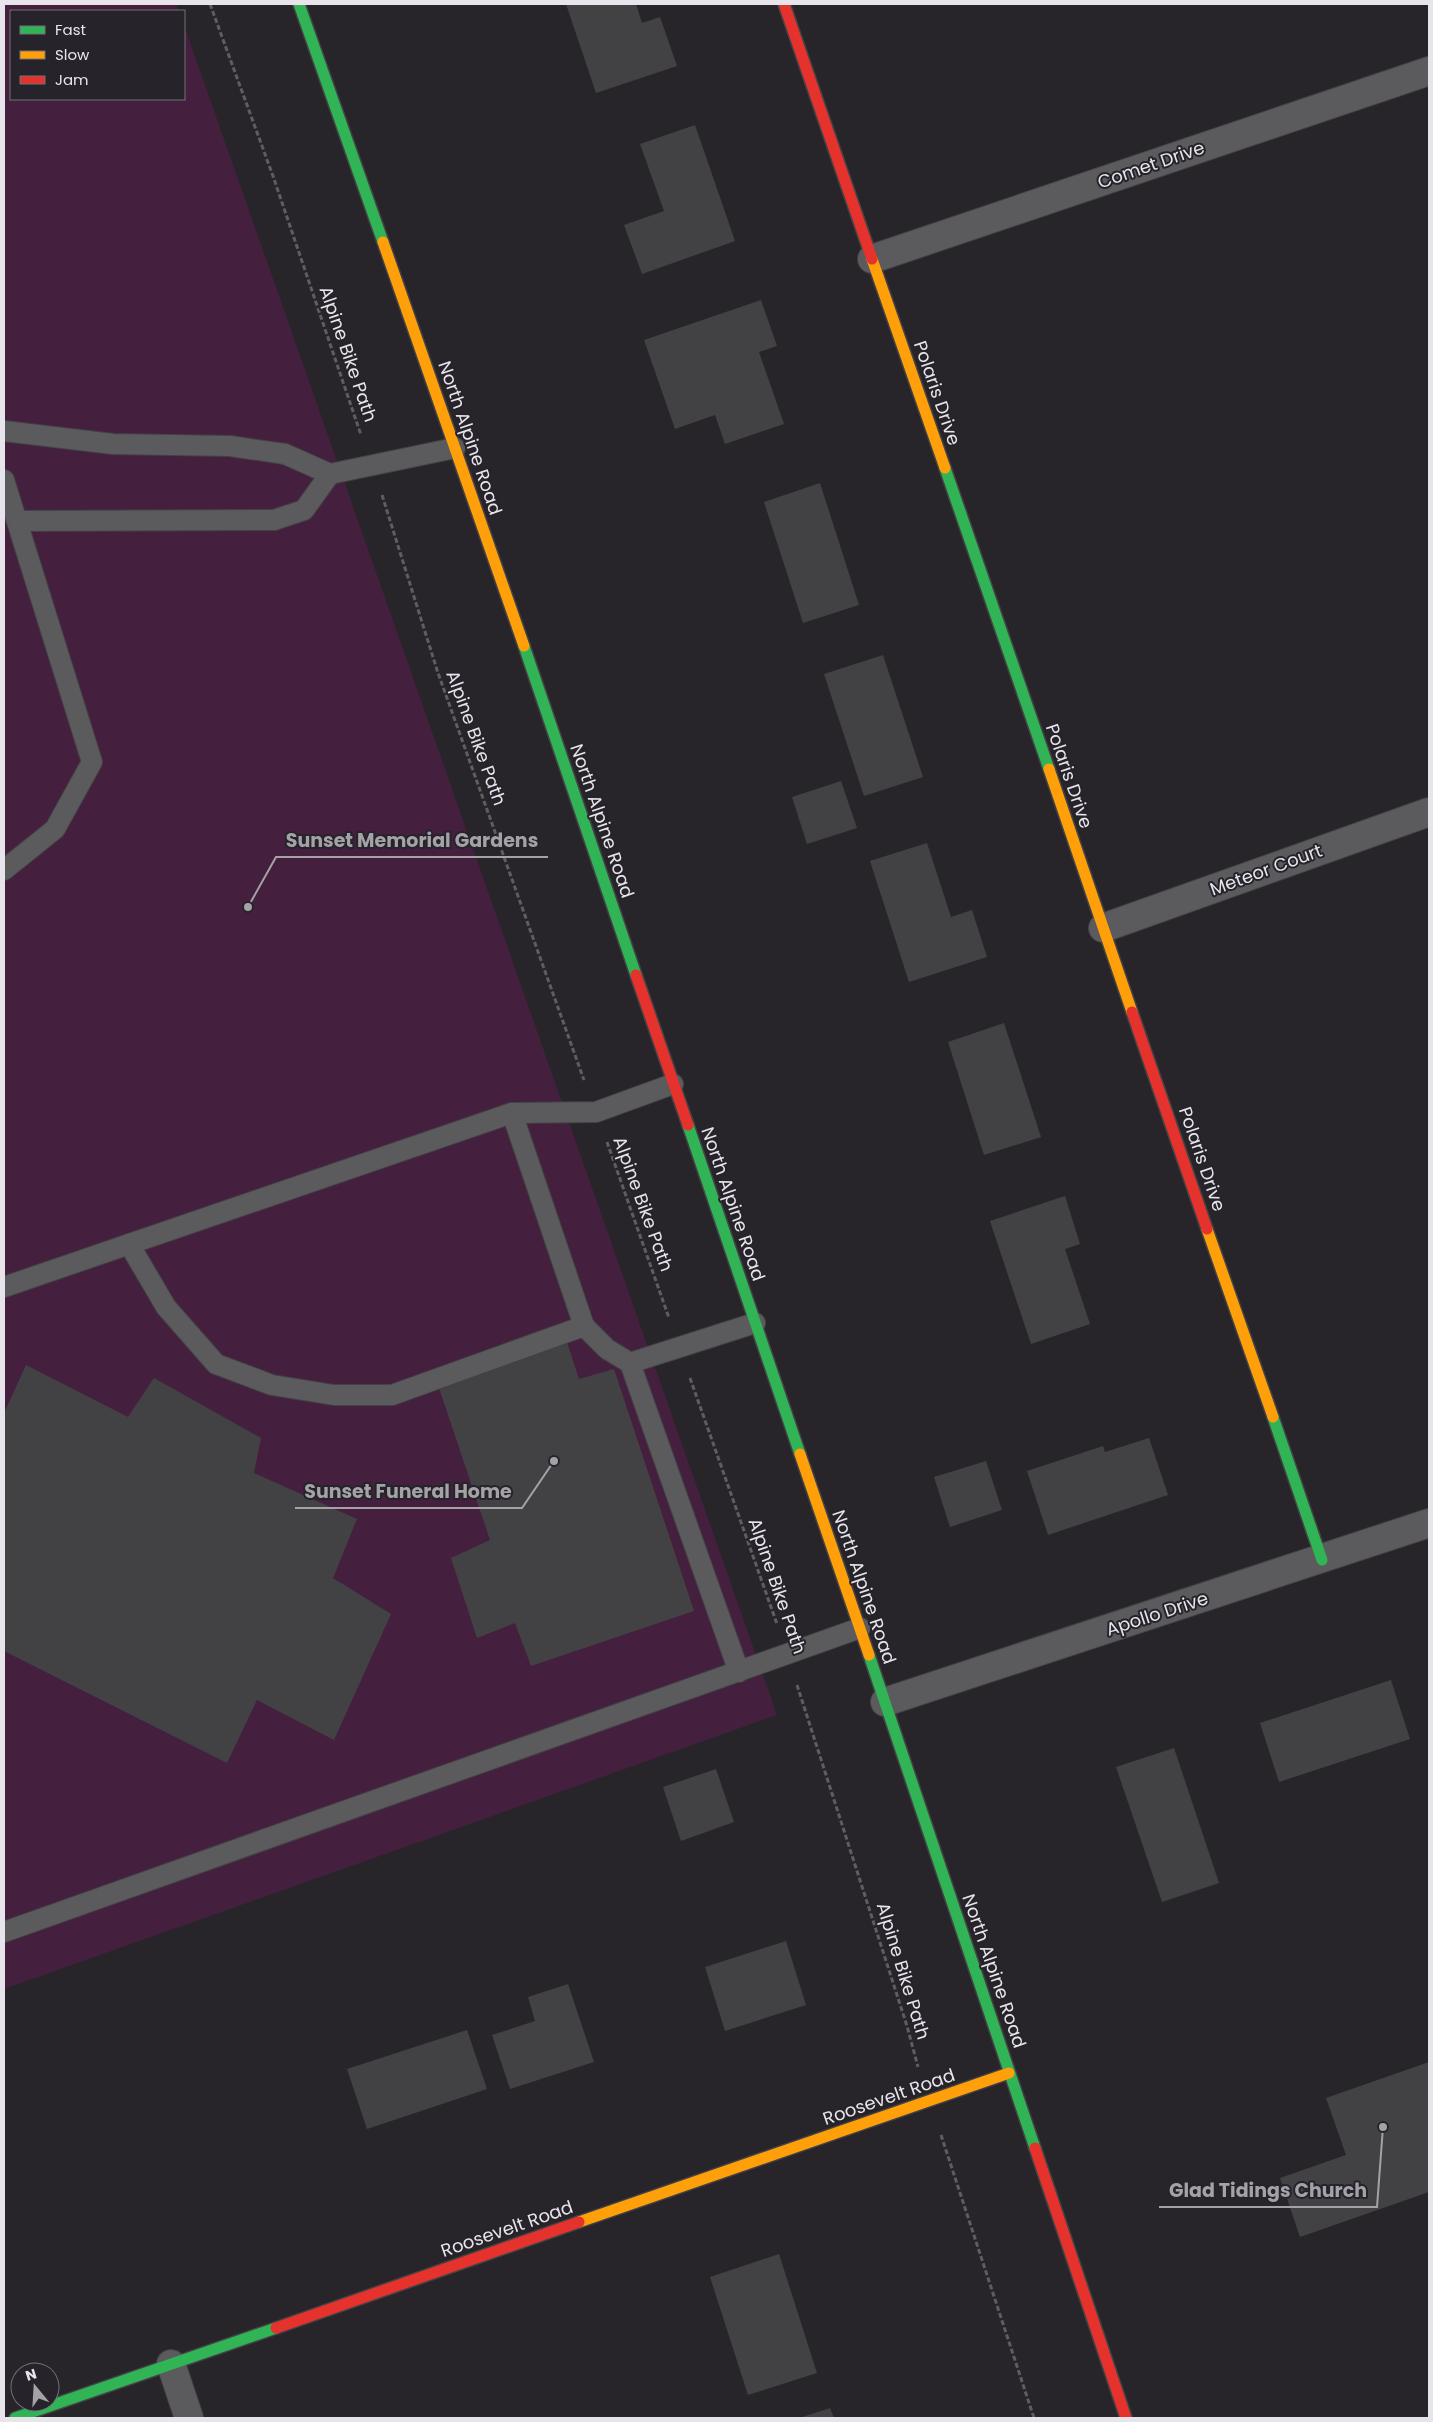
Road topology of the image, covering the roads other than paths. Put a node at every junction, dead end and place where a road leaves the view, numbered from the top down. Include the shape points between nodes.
1 (299, 4) edge
2 (784, 4) edge
3 (1429, 71) edge
4 (872, 259) junction
5 (4, 431) edge
6 (455, 448) junction
7 (330, 474) junction
8 (4, 480) edge
9 (18, 521) junction
10 (1429, 812) edge
11 (4, 870) edge
12 (1103, 928) junction
13 (674, 1084) junction
14 (512, 1113) junction
15 (129, 1244) junction
16 (4, 1287) edge
17 (755, 1323) junction
18 (584, 1326) junction
19 (630, 1363) junction
20 (1429, 1524) edge
21 (1322, 1560) junction
22 (860, 1628) junction
23 (739, 1672) junction
24 (885, 1702) junction
25 (4, 1932) edge
26 (1009, 2073) junction
27 (171, 2364) junction
28 (15, 2418) edge
29 (189, 2418) edge
30 (1126, 2418) edge

1 - 6 street, North Alpine Road
2 - 4 street, Polaris Drive
3 - 4 street, Comet Drive
4 - 12 street, Polaris Drive
5 - 7 lane via 113,444 230,446 285,454
6 - 7 lane
6 - 13 street, North Alpine Road
7 - 9 lane via 304,510 274,520
8 - 9 lane
9 - 11 lane via 92,762 55,829
10 - 12 street, Meteor Court
12 - 21 street, Polaris Drive
13 - 14 lane via 596,1112
13 - 17 street, North Alpine Road
14 - 15 lane
14 - 18 lane
15 - 16 lane
15 - 18 lane via 166,1307 216,1364 272,1385 334,1395 392,1394
17 - 19 lane
17 - 22 street, North Alpine Road
18 - 19 lane via 607,1349
19 - 23 lane
20 - 21 street, Apollo Drive
21 - 24 street, Apollo Drive
22 - 23 lane
22 - 24 street, North Alpine Road
23 - 25 lane
24 - 26 street, North Alpine Road
26 - 27 street, Roosevelt Road
26 - 30 street, North Alpine Road
27 - 28 street, Roosevelt Road
27 - 29 street

